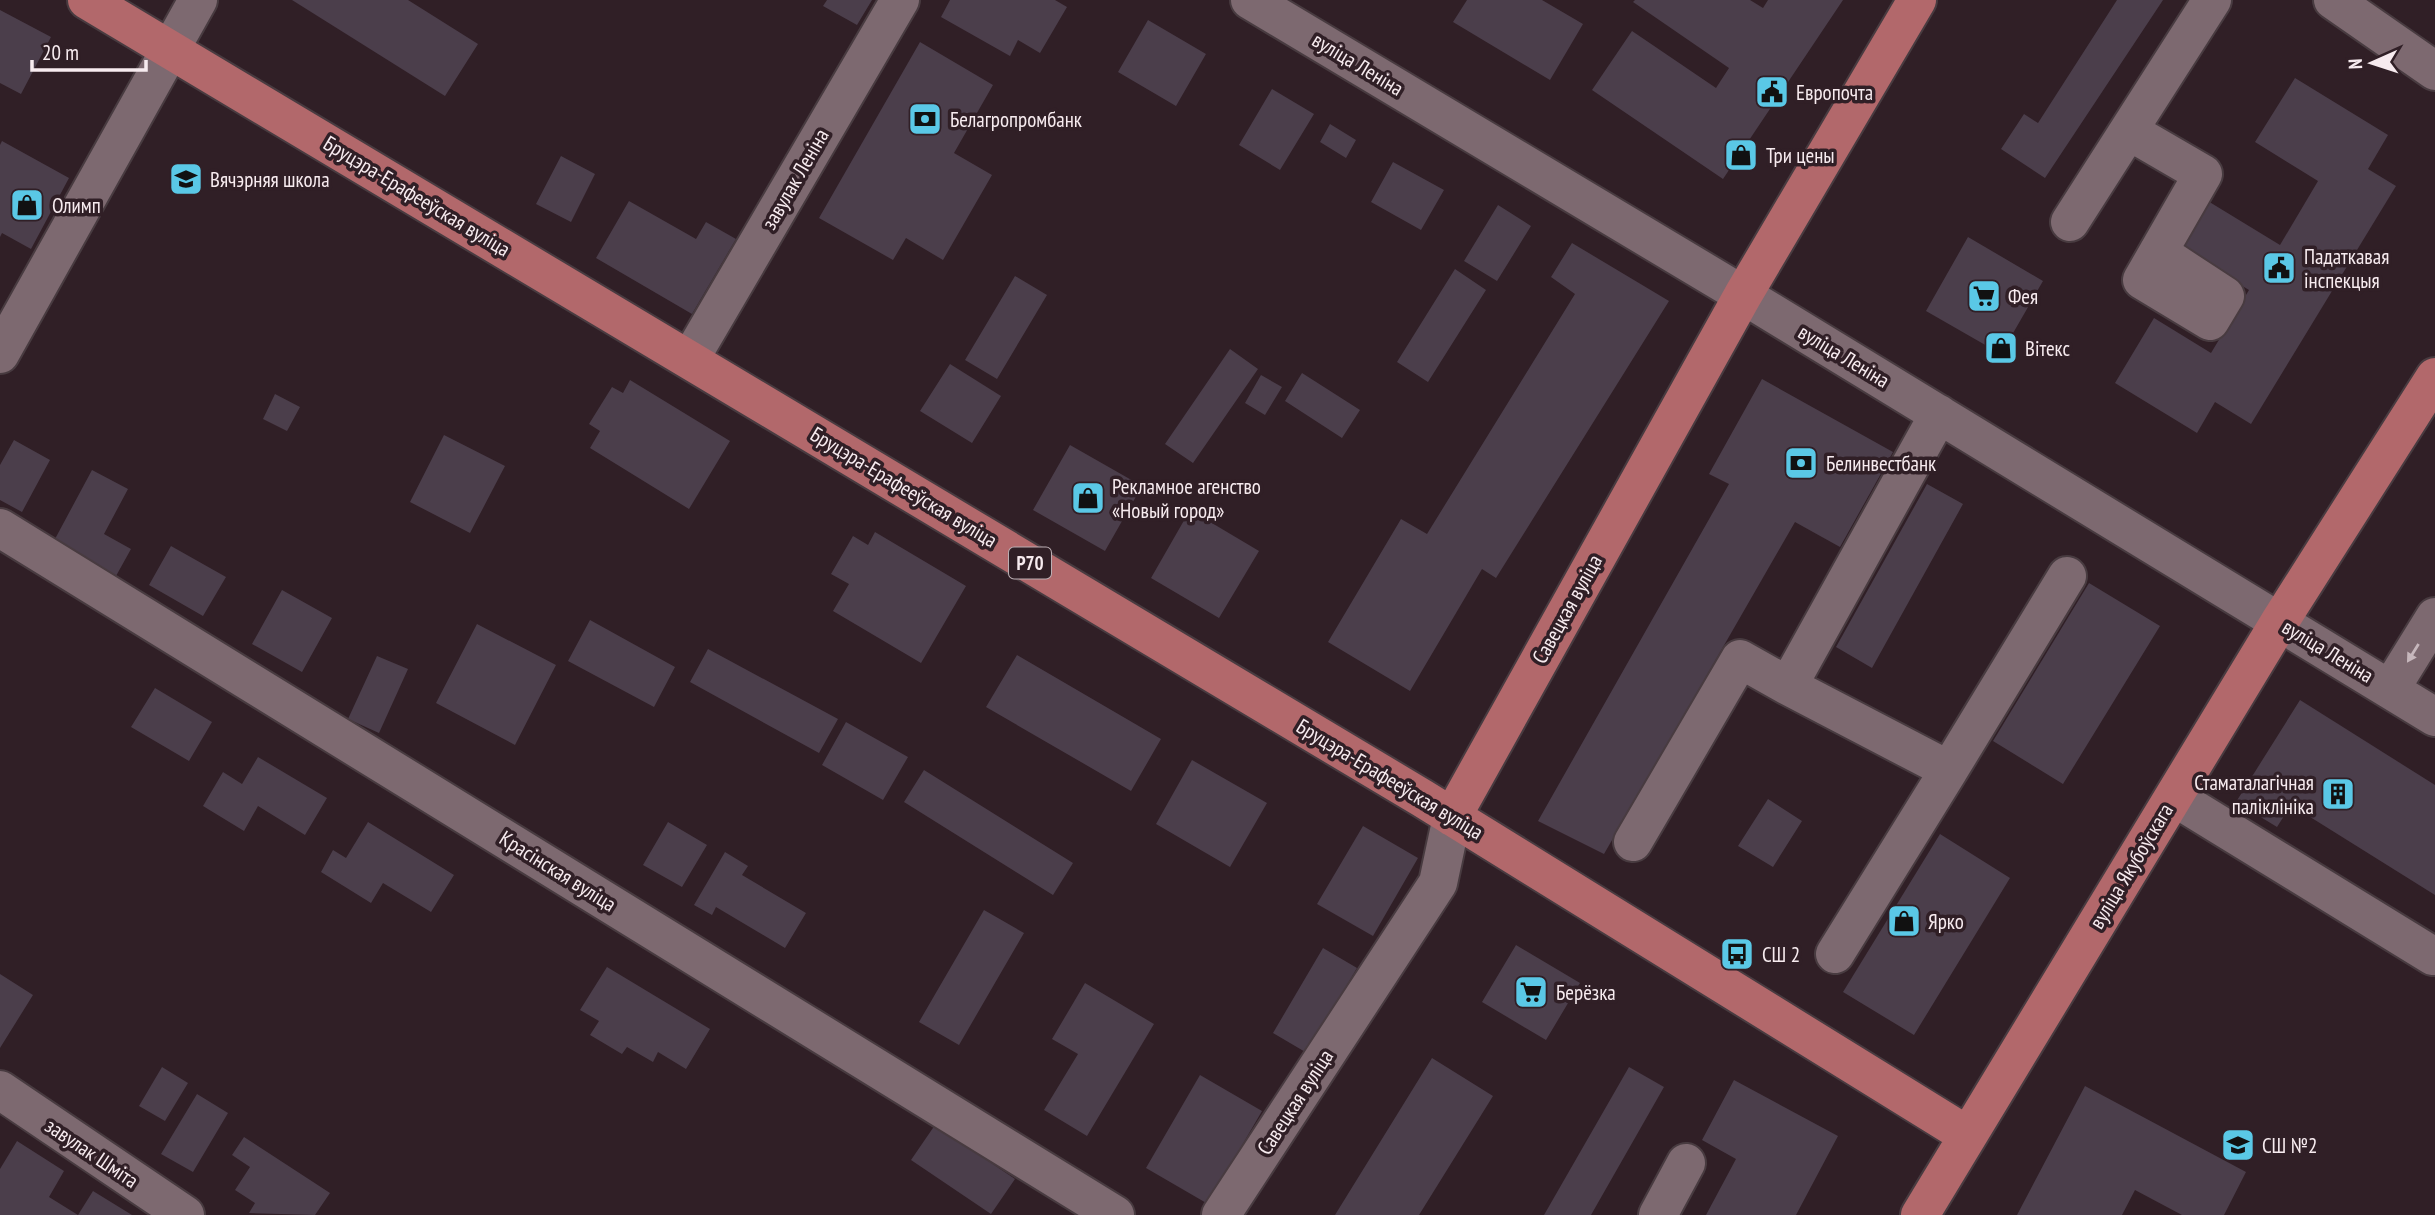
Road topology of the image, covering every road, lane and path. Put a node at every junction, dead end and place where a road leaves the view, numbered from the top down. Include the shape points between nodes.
1 (87, 0) edge
2 (198, 0) edge
3 (900, 0) edge
4 (1250, 0) edge
5 (1917, 0) edge
6 (2212, 0) edge
7 (2333, 0) edge
8 (170, 48) junction
9 (2435, 71) edge
10 (2129, 131) junction
11 (2070, 222) dead end
12 (2158, 252) dead end
13 (1743, 295) junction
14 (0, 354) edge
15 (690, 359) junction
16 (2435, 377) edge
17 (1939, 414) junction
18 (0, 528) edge
19 (2067, 576) dead end
20 (2435, 617) edge
21 (2280, 621) junction
22 (1788, 686) junction
23 (2391, 688) junction
24 (2435, 717) edge
25 (1949, 771) junction
26 (2174, 797) junction
27 (1452, 817) junction
28 (1633, 842) dead end
29 (1835, 954) dead end
30 (2433, 956) edge
31 (0, 1090) edge
32 (1968, 1135) junction
33 (1686, 1163) dead end
34 (184, 1215) edge
35 (1115, 1215) edge
36 (1221, 1215) edge
37 (1658, 1215) edge
38 (1920, 1215) edge

1 - 8 main road, Бруцэра-Ерафееўская вуліца / Р70
2 - 8 street
3 - 15 street, завулак Леніна
4 - 13 street, вуліца Леніна
5 - 13 main road, Савецкая вуліца
6 - 10 street
7 - 9 street
8 - 14 street
8 - 15 main road, Бруцэра-Ерафееўская вуліца / Р70
10 - 11 street
10 - 12 street via 2203,174
13 - 17 street, вуліца Леніна
13 - 27 main road, Савецкая вуліца
15 - 27 main road, Бруцэра-Ерафееўская вуліца / Р70
16 - 21 main road, вуліца Якубоўскага
17 - 21 street, вуліца Леніна
17 - 22 street
18 - 35 street, Красінская вуліца
19 - 25 street
20 -> 23 street
21 - 23 street, вуліца Леніна
21 - 26 main road, вуліца Якубоўскага
22 - 25 street
22 - 28 street via 1740,659
23 - 24 street, вуліца Леніна
25 - 29 street
26 - 30 street
26 - 32 main road, вуліца Якубоўскага
27 - 32 main road, Бруцэра-Ерафееўская вуліца / Р70
27 - 36 street, Савецкая вуліца via 1438,883
31 - 34 street, завулак Шміта
32 - 38 main road, вуліца Якубоўскага
33 - 37 street

